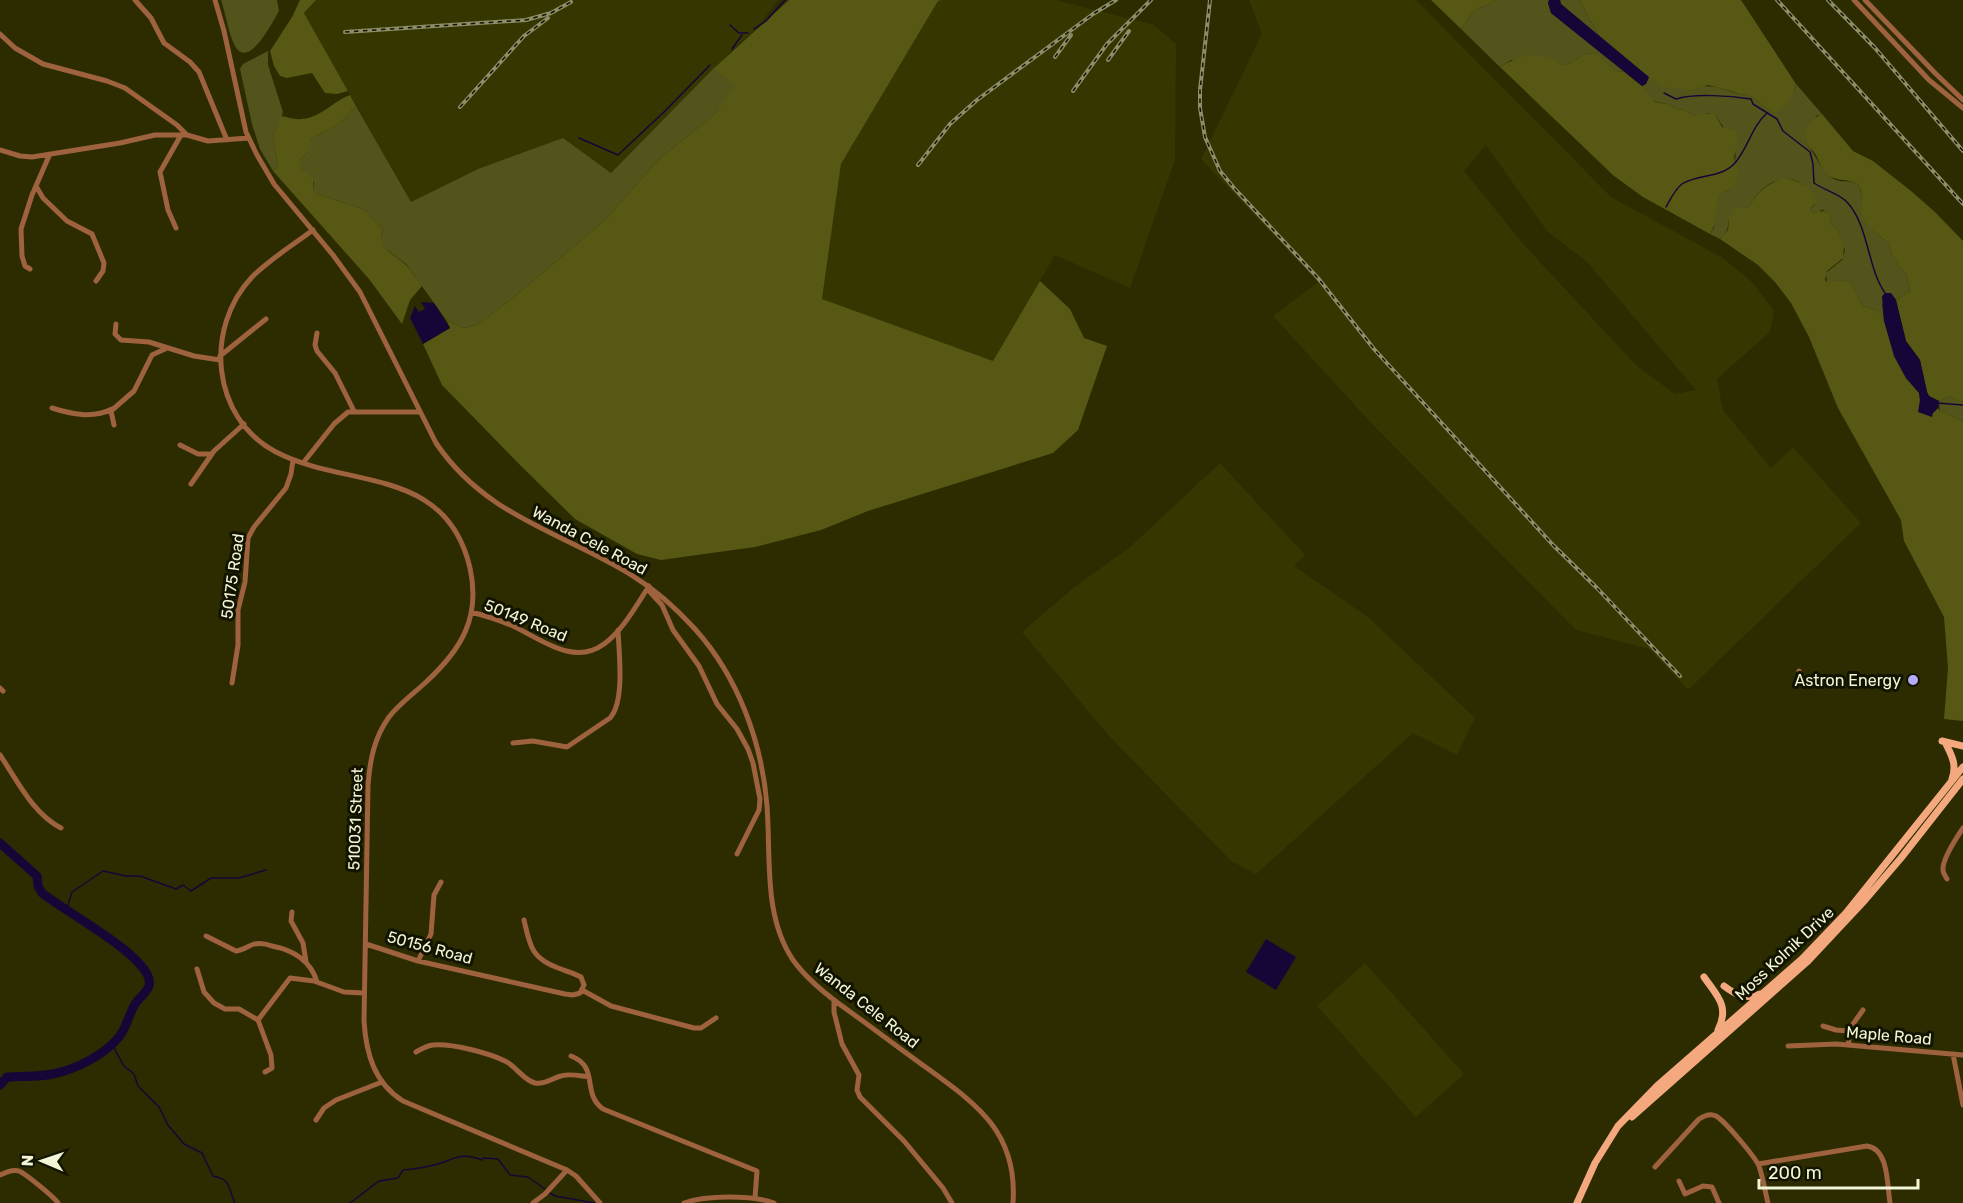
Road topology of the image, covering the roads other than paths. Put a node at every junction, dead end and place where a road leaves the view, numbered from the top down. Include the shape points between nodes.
1 (135, 0) edge
2 (214, 0) edge
3 (1854, 0) edge
4 (1865, 0) edge
5 (0, 34) edge
6 (1963, 100) edge
7 (1963, 108) edge
8 (184, 135) junction
9 (249, 138) junction
10 (227, 140) junction
11 (0, 150) edge
12 (49, 156) junction
13 (36, 186) junction
14 (176, 228) dead end
15 (313, 230) junction
16 (30, 269) dead end
17 (96, 281) dead end
18 (266, 319) dead end
19 (116, 324) dead end
20 (317, 333) dead end
21 (167, 348) junction
22 (220, 358) junction
23 (51, 408) dead end
24 (112, 409) junction
25 (354, 411) junction
26 (420, 412) junction
27 (243, 424) junction
28 (114, 425) dead end
29 (180, 445) dead end
30 (211, 454) junction
31 (293, 460) junction
32 (303, 463) junction
33 (191, 484) dead end
34 (648, 588) junction
35 (471, 612) junction
36 (618, 630) junction
37 (1799, 671) dead end
38 (1803, 678) dead end
39 (232, 683) dead end
40 (513, 743) dead end
41 (1963, 746) edge
42 (0, 755) edge
43 (1963, 767) edge
44 (1963, 779) edge
45 (1950, 784) junction
46 (61, 828) dead end
47 (1963, 828) edge
48 (737, 854) dead end
49 (1947, 879) dead end
50 (441, 882) dead end
51 (292, 912) dead end
52 (524, 920) dead end
53 (206, 936) dead end
54 (366, 944) junction
55 (418, 961) junction
56 (306, 962) junction
57 (197, 969) dead end
58 (1704, 977) dead end
59 (317, 982) junction
60 (1724, 986) dead end
61 (582, 990) junction
62 (1765, 991) junction
63 (364, 993) junction
64 (834, 1001) junction
65 (1863, 1010) dead end
66 (716, 1018) dead end
67 (258, 1020) junction
68 (1823, 1026) dead end
69 (1848, 1031) junction
70 (1716, 1035) junction
71 (1849, 1045) junction
72 (1788, 1046) dead end
73 (416, 1052) dead end
74 (1953, 1054) junction
75 (1963, 1055) edge
76 (571, 1056) dead end
77 (265, 1072) dead end
78 (589, 1077) junction
79 (381, 1082) junction
80 (1963, 1105) edge
81 (315, 1120) dead end
82 (1607, 1144) junction
83 (1758, 1164) junction
84 (1655, 1167) dead end
85 (567, 1170) junction
86 (0, 1175) edge
87 (1679, 1181) dead end
88 (755, 1198) junction
89 (58, 1203) edge
90 (532, 1203) edge
91 (600, 1203) edge
92 (684, 1203) edge
93 (774, 1203) edge
94 (952, 1203) edge
95 (1013, 1203) edge
96 (1577, 1203) edge
97 (1719, 1203) edge
98 (1768, 1203) edge
99 (1890, 1203) edge

1 - 10 street via 151,18 164,43 199,72
2 - 9 street, Wanda Cele Road
3 - 7 street via 1929,80
4 - 6 street
5 - 8 street via 43,64 125,88 177,125
8 - 10 street via 208,141
8 - 12 street via 155,135
8 - 14 street via 160,172
9 - 10 street
9 - 15 street, Wanda Cele Road via 274,184
11 - 12 street via 23,157
12 - 13 street
13 - 16 street via 20,236 25,266
13 - 17 street via 67,221 92,234 105,267
15 - 22 street, 510031 Street via 251,278 236,298 222,334
15 - 26 street, Wanda Cele Road via 360,292
18 - 22 street
19 - 21 street via 114,331 119,339
20 - 25 street via 317,351 336,373
21 - 22 street
21 - 24 street via 153,355 134,391
22 - 27 street, 510031 Street via 225,388
23 - 24 street via 90,415
24 - 28 street
25 - 26 street
25 - 32 street via 334,424
26 - 34 street, Wanda Cele Road via 448,461 484,495
27 - 30 street
27 - 31 street, 510031 Street via 265,445
29 - 30 street via 198,454
30 - 33 street
31 - 32 street, 510031 Street
31 - 39 street, 50175 Road via 286,488 254,527 247,544
32 - 35 street, 510031 Street via 400,487 433,507 455,532 466,553 473,586
34 - 36 street, 50149 Road
34 - 48 street via 699,666 753,763 759,810
34 - 64 street, Wanda Cele Road via 671,605 705,642 728,675 744,708 765,785 773,906 779,934 798,968
35 - 36 street, 50149 Road via 502,621 574,653 598,648
35 - 54 street, 510031 Street via 452,657 394,710 372,751
36 - 40 street via 615,713 569,747 533,741
37 - 38 street
41 - 45 main road via 1944,743 1953,757
42 - 46 street via 38,809
43 - 45 main road, Moss Kolnik Drive
44 - 82 main road, Moss Kolnik Drive via 1901,858 1807,962 1657,1094
45 - 62 main road, Moss Kolnik Drive via 1846,913
47 - 49 street via 1943,866
50 - 55 street via 434,895 431,934
51 - 56 street via 291,923 303,943
52 - 61 street via 536,956 581,977
53 - 56 street via 236,951 255,944 279,947
54 - 55 street, 50156 Road
54 - 63 street, 510031 Street
55 - 61 street, 50156 Road via 565,994
56 - 59 street
57 - 67 street via 204,992 214,1003 225,1009 239,1009
58 - 70 main road via 1724,1010
59 - 63 street via 340,991
59 - 67 street via 290,978
60 - 62 main road via 1746,998
61 - 66 street via 611,1006 694,1028
62 - 70 main road, Moss Kolnik Drive
63 - 79 street, 510031 Street via 365,1038
64 - 94 street via 842,1044 859,1075 860,1097 904,1141
64 - 95 street, Wanda Cele Road via 986,1116 1000,1135 1009,1160
65 - 69 street
67 - 77 street via 273,1060 272,1068
68 - 69 street
69 - 71 street
70 - 82 main road, Moss Kolnik Drive via 1638,1104
71 - 72 street, Maple Road
71 - 74 street, Maple Road
73 - 78 street via 437,1045 472,1051 505,1061 536,1083 565,1075
74 - 75 street, Maple Road
74 - 80 street
76 - 78 street via 585,1065
78 - 88 street via 599,1106 757,1171
79 - 81 street via 336,1100
79 - 85 street, 510031 Street via 403,1101
82 - 96 main road, Moss Kolnik Drive
83 - 84 street via 1718,1117 1708,1114
83 - 98 street
83 - 99 street via 1872,1147 1883,1160
85 - 90 street
85 - 91 street, 510031 Street
86 - 89 street via 22,1172
87 - 97 street via 1684,1194 1709,1185
88 - 92 street
88 - 93 street

